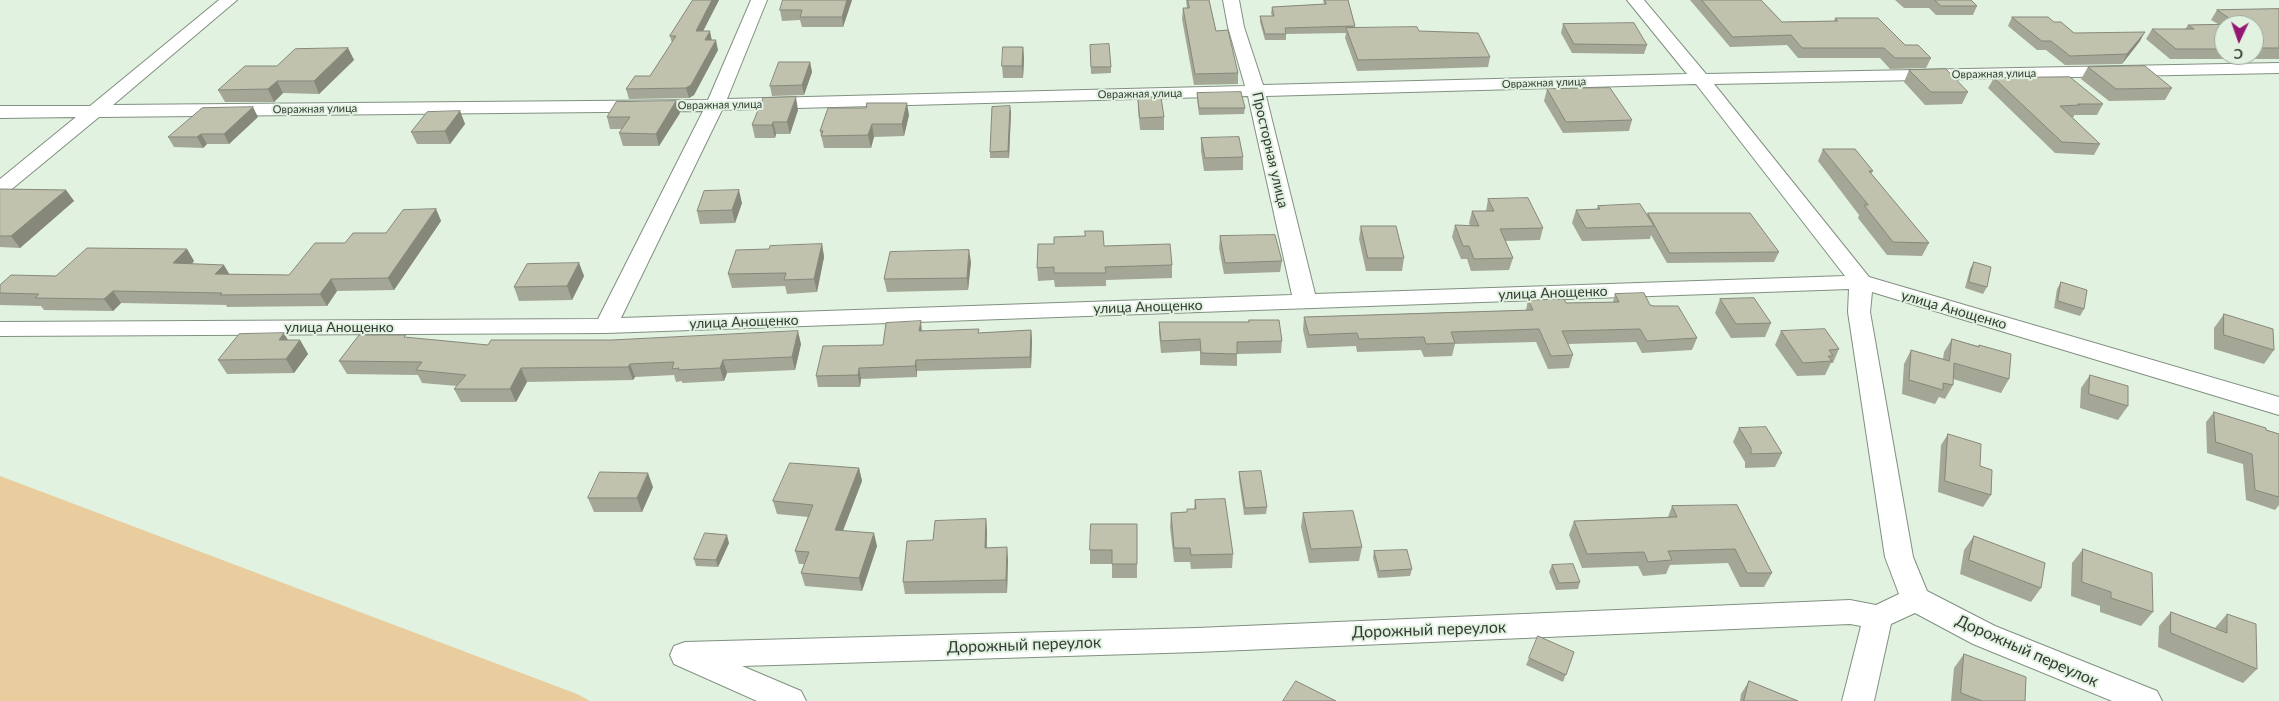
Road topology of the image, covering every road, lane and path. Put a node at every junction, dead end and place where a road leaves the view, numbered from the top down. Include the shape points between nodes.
1 (229, 0) edge
2 (759, 0) edge
3 (1231, 0) edge
4 (1635, 0) edge
5 (2279, 68) edge
6 (1701, 79) junction
7 (1256, 91) junction
8 (714, 105) junction
9 (95, 111) junction
10 (0, 112) edge
11 (0, 189) edge
12 (1861, 282) junction
13 (1305, 301) junction
14 (606, 326) junction
15 (0, 329) edge
16 (2279, 406) edge
17 (1916, 599) junction
18 (1878, 617) junction
19 (790, 701) edge
20 (1858, 701) edge
21 (2146, 701) edge

1 - 9 street
2 - 8 street
3 - 7 street, Просторная улица
4 - 6 street
5 - 6 street, Овражная улица
6 - 7 street, Овражная улица
6 - 12 street
7 - 8 street, Овражная улица
7 - 13 street, Просторная улица
8 - 9 street, Овражная улица
8 - 14 street
9 - 10 street, Овражная улица
9 - 11 street
12 - 13 street, улица Анощенко
12 - 16 street, улица Анощенко
12 - 17 street via 1859,312 1890,512 1899,557
13 - 14 street, улица Анощенко
14 - 15 street, улица Анощенко
17 - 18 street
17 - 21 street, Дорожный переулок via 1984,635
18 - 19 street, Дорожный переулок via 1850,612 1187,640 684,655
18 - 20 street

